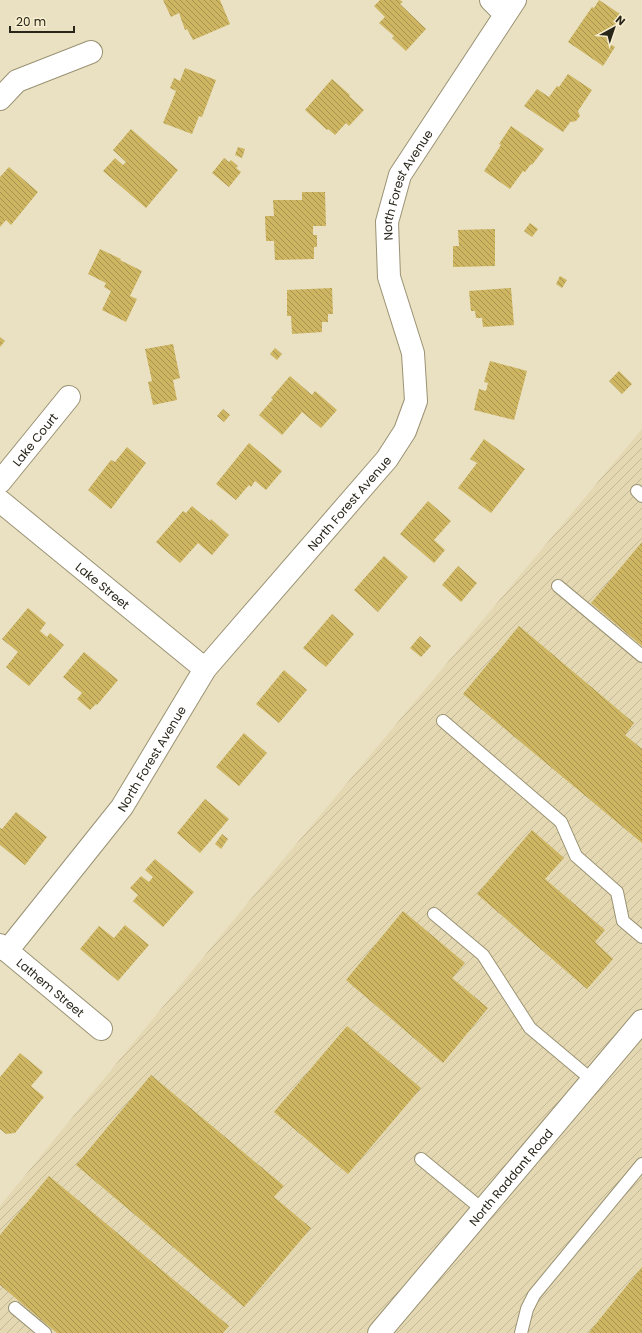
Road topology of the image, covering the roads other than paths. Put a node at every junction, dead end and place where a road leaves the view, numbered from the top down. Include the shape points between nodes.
1 (504, 5) edge
2 (91, 52) dead end
3 (0, 99) edge
4 (69, 397) dead end
5 (0, 482) edge
6 (0, 501) edge
7 (558, 586) dead end
8 (642, 656) edge
9 (205, 669) junction
10 (443, 721) dead end
11 (434, 914) dead end
12 (642, 937) edge
13 (3, 948) edge
14 (642, 1021) edge
15 (102, 1029) dead end
16 (592, 1080) junction
17 (421, 1159) dead end
18 (642, 1164) edge
19 (483, 1210) junction
20 (15, 1308) dead end
21 (45, 1333) edge
22 (379, 1333) edge
23 (521, 1333) edge

1 - 9 street, North Forest Avenue via 400,175 387,222 389,277 413,353 416,401 405,431 387,459
2 - 3 street via 17,81
4 - 5 street, Lake Court
6 - 9 street, Lake Street
7 - 8 lane
9 - 13 street, North Forest Avenue via 122,807
10 - 12 lane via 561,822 576,856 617,892 624,921
11 - 16 lane via 483,955 530,1028
13 - 15 street, Lathem Street
14 - 16 street, North Raddant Road
16 - 19 street, North Raddant Road
17 - 19 lane
18 - 23 lane via 534,1295 527,1309
19 - 22 street, North Raddant Road
20 - 21 lane

